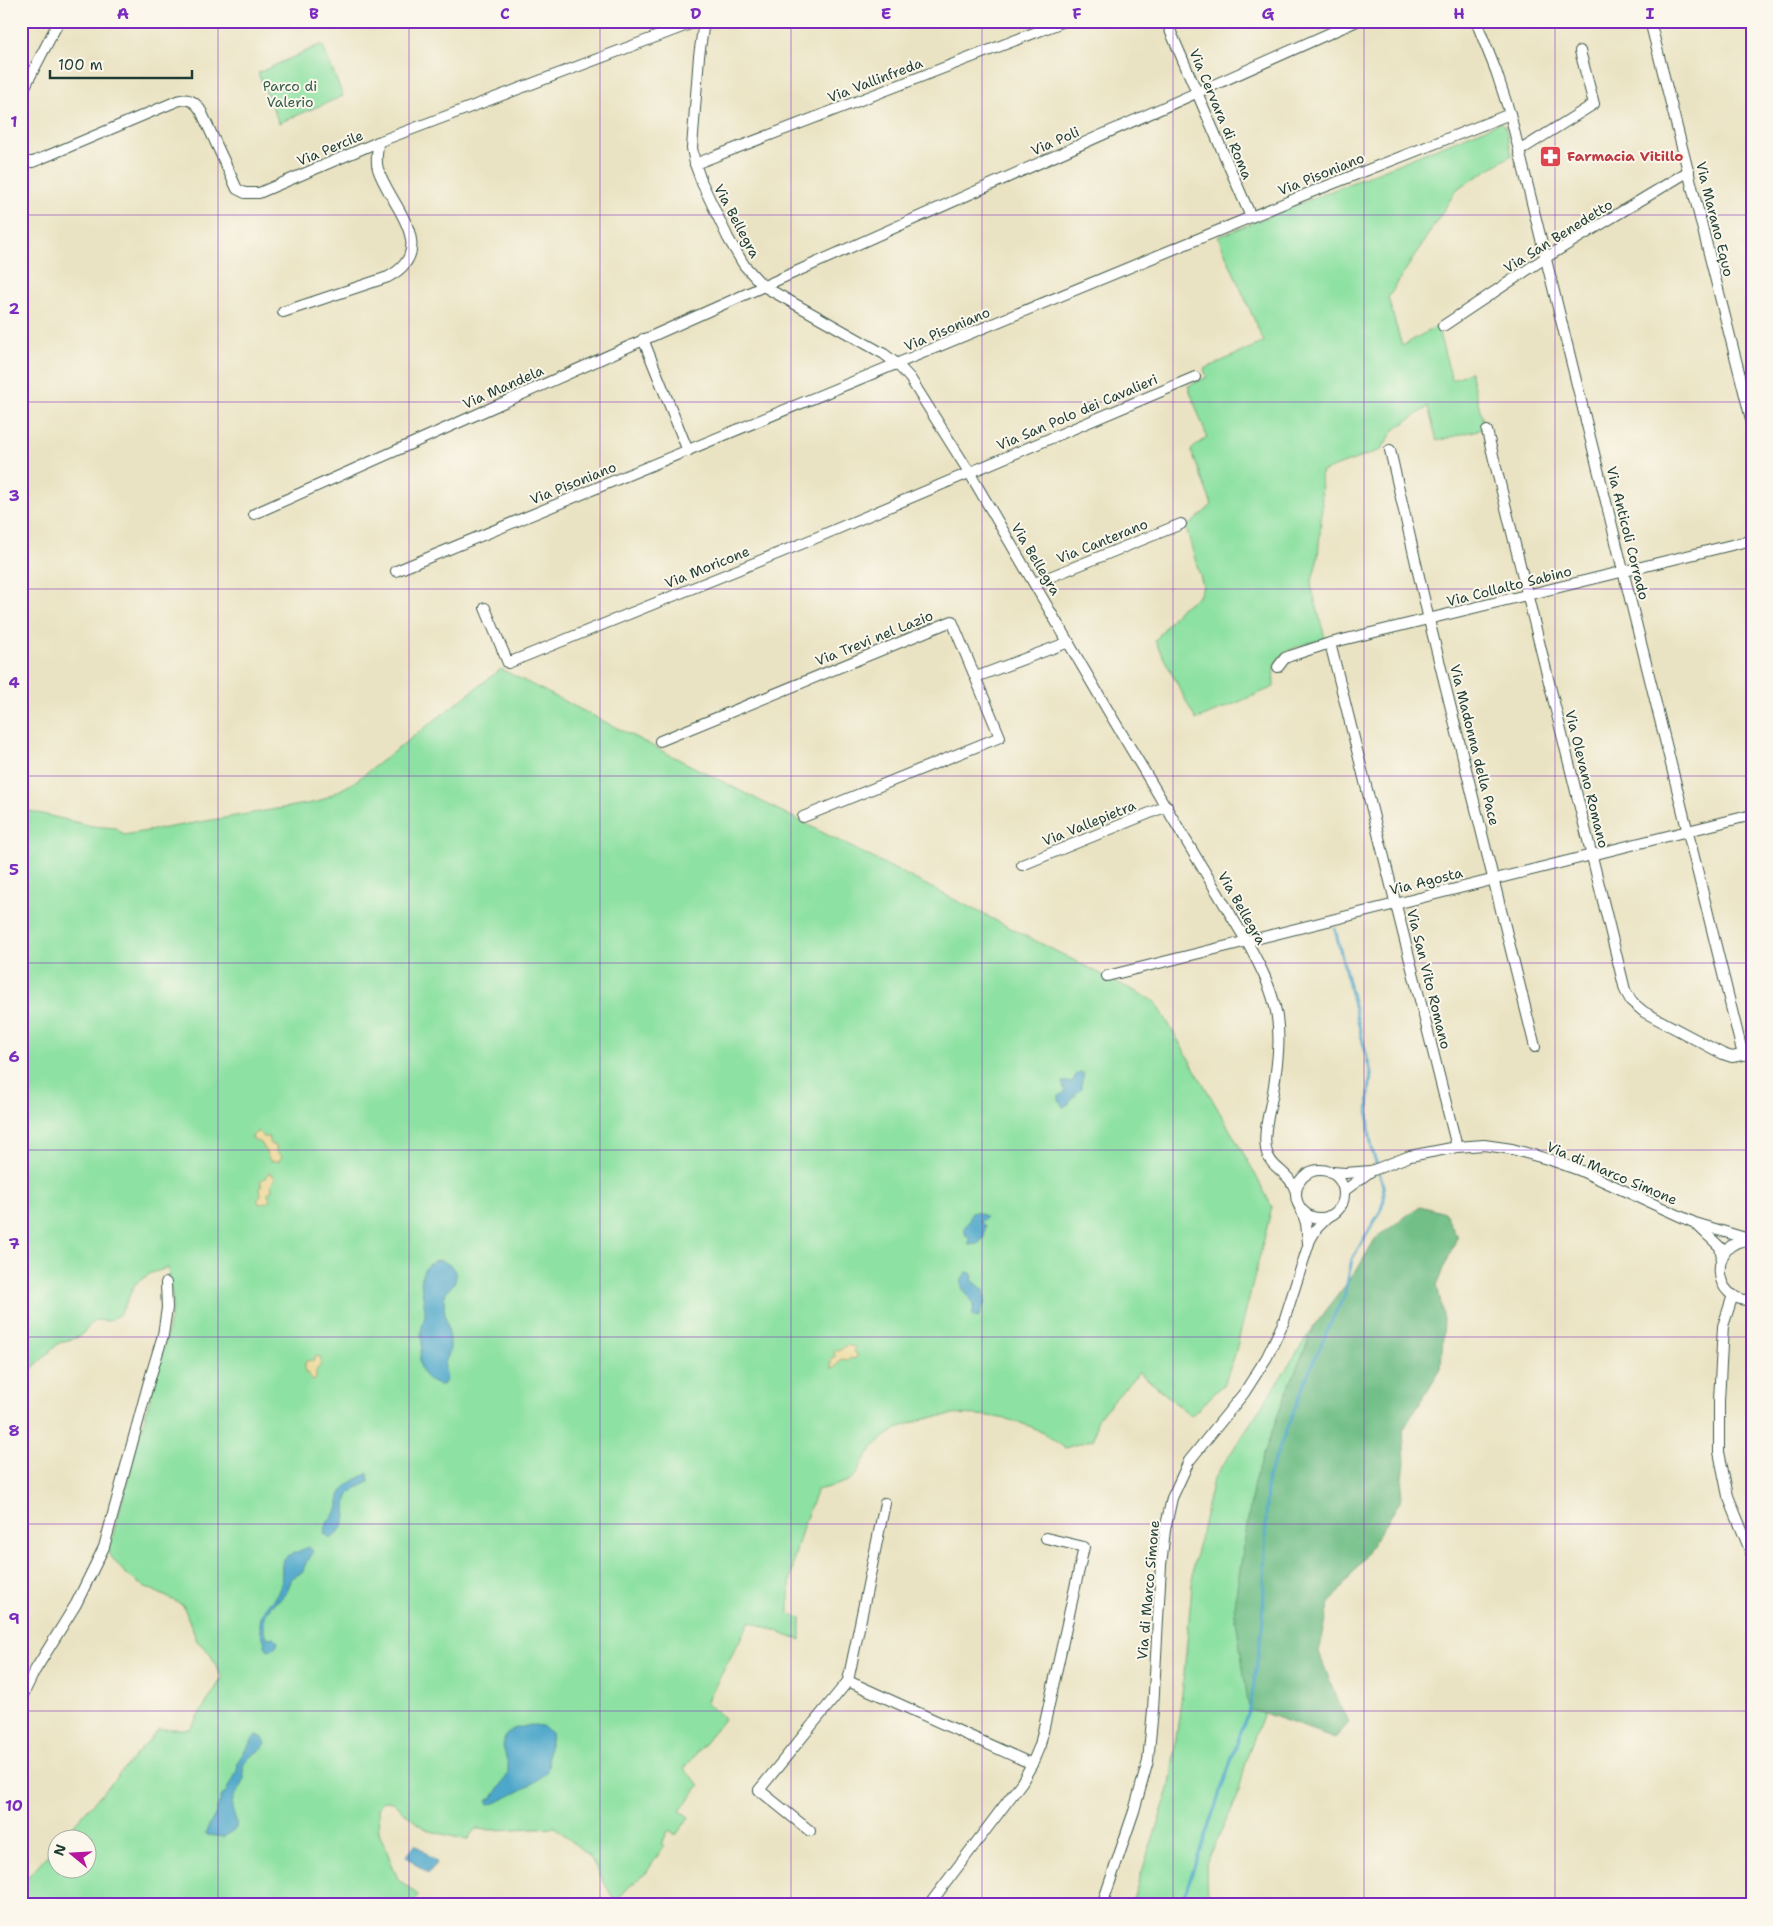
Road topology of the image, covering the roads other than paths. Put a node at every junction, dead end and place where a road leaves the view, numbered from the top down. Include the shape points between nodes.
1 (59, 21) edge
2 (698, 21) edge
3 (704, 21) edge
4 (1065, 21) edge
5 (1166, 21) edge
6 (1357, 21) edge
7 (1476, 21) edge
8 (1650, 21) edge
9 (1580, 51) dead end
10 (1197, 93) junction
11 (21, 94) edge
12 (1510, 114) junction
13 (378, 142) junction
14 (1519, 151) junction
15 (21, 162) edge
16 (695, 164) junction
17 (1689, 171) junction
18 (1251, 217) junction
19 (1545, 258) junction
20 (763, 286) junction
21 (283, 312) dead end
22 (1443, 326) dead end
23 (643, 339) junction
24 (897, 364) junction
25 (1195, 377) dead end
26 (1752, 423) edge
27 (1487, 431) dead end
28 (1390, 450) dead end
29 (688, 451) junction
30 (969, 472) junction
31 (254, 514) dead end
32 (1181, 524) dead end
33 (1752, 540) edge
34 (396, 571) dead end
35 (1623, 572) junction
36 (1035, 583) junction
37 (1528, 595) junction
38 (485, 608) dead end
39 (1429, 620) junction
40 (1069, 642) junction
41 (1330, 644) junction
42 (1278, 667) dead end
43 (976, 678) junction
44 (660, 741) dead end
45 (1167, 806) junction
46 (1752, 816) edge
47 (803, 817) dead end
48 (1688, 831) junction
49 (1592, 855) junction
50 (1022, 866) dead end
51 (1494, 878) junction
52 (1395, 903) junction
53 (1247, 942) junction
54 (1107, 976) dead end
55 (1535, 1047) dead end
56 (1747, 1054) edge
57 (1457, 1147) junction
58 (1282, 1170) junction
59 (1371, 1171) junction
60 (1332, 1172) junction
61 (1306, 1174) junction
62 (1344, 1191) junction
63 (1296, 1192) junction
64 (1301, 1208) junction
65 (1329, 1216) junction
66 (1695, 1223) junction
67 (1752, 1240) edge
68 (1307, 1249) junction
69 (1722, 1257) junction
70 (166, 1283) dead end
71 (1733, 1296) junction
72 (1752, 1300) edge
73 (885, 1503) dead end
74 (1046, 1538) dead end
75 (1752, 1555) edge
76 (848, 1681) junction
77 (21, 1699) edge
78 (1032, 1764) junction
79 (810, 1831) dead end
80 (929, 1905) edge
81 (1102, 1905) edge

1 - 11 street
2 - 13 street, Via Percile
3 - 16 street, Via Bellegra via 692,138
4 - 16 street, Via Vallinfreda
5 - 10 street, Via Cervara di Roma
6 - 10 street, Via Poli
7 - 12 street, Via Anticoli Corrado
8 - 17 street, Via Marano Equo
9 - 14 street via 1594,104
10 - 18 street, Via Cervara di Roma
10 - 20 street, Via Poli
12 - 14 street, Via Anticoli Corrado
12 - 18 street, Via Pisoniano
13 - 15 street, Via Percile via 264,191 245,193 234,184 198,106 192,100 182,99 33,162
13 - 21 street via 376,160 379,172 409,228 411,248 408,260 388,277
14 - 19 street, Via Anticoli Corrado
16 - 20 street, Via Bellegra via 728,238 744,265
17 - 19 street, Via San Benedetto
17 - 26 street, Via Marano Equo
18 - 24 street, Via Pisoniano
19 - 22 street, Via San Benedetto
19 - 35 street, Via Anticoli Corrado
20 - 23 street, Via Mandela
20 - 24 street, Via Bellegra
23 - 29 street
23 - 31 street, Via Mandela
24 - 29 street, Via Pisoniano
24 - 30 street, Via Bellegra via 913,383
25 - 30 street, Via San Polo dei Cavalieri
27 - 37 street, Via Olevano Romano
28 - 39 street, Via Madonna della Pace
29 - 34 street, Via Pisoniano
30 - 36 street, Via Bellegra
30 - 38 street, Via Moricone via 806,542 508,662
32 - 36 street, Via Canterano
33 - 35 street, Via Collalto Sabino
35 - 37 street, Via Collalto Sabino
35 - 48 street, Via Anticoli Corrado
36 - 40 street, Via Bellegra
37 - 39 street, Via Collalto Sabino
37 - 49 street, Via Olevano Romano
39 - 41 street, Via Collalto Sabino
39 - 51 street, Via Madonna della Pace
40 - 43 street
40 - 45 street, Via Bellegra
41 - 42 street, Via Collalto Sabino via 1285,658
41 - 52 street, Via San Vito Romano
43 - 44 street, Via Trevi nel Lazio via 952,620
43 - 47 street, Via Trevi nel Lazio via 1000,737
45 - 50 street, Via Vallepietra
45 - 53 street, Via Bellegra
46 - 48 street, Via Agosta
48 - 49 street, Via Agosta
48 - 56 street, Via Anticoli Corrado
49 - 51 street, Via Agosta
49 - 56 street, Via Olevano Romano via 1628,997 1644,1012 1723,1054 1732,1057
51 - 52 street, Via Agosta
51 - 55 street, Via Madonna della Pace
52 - 53 street, Via Agosta
52 - 57 street, Via San Vito Romano
53 - 54 street, Via Agosta
53 - 58 street, Via Bellegra via 1270,987 1278,1018 1278,1057 1266,1142 1268,1157
57 - 59 street, Via di Marco Simone via 1410,1156
57 - 66 street, Via di Marco Simone via 1484,1145 1551,1160
58 - 61 street
58 - 63 street, Via Bellegra via 1291,1179
59 - 60 street, Via di Marco Simone
59 - 62 street, Via di Marco Simone
60 - 61 street via 1318,1170
60 - 62 street
61 - 63 street
62 - 65 street via 1341,1206
63 - 64 street
64 - 65 street via 1313,1217
64 - 68 street, Via di Marco Simone via 1308,1232
65 - 68 street, Via di Marco Simone via 1313,1234
66 - 67 street, Via di Marco Simone
66 - 69 street, Via di Marco Simone via 1720,1247
67 - 69 street via 1735,1243
68 - 81 street, Via di Marco Simone via 1284,1321 1267,1358 1244,1393 1189,1461 1172,1498 1162,1555 1148,1761
69 - 71 street via 1719,1266 1722,1283
70 - 77 street via 163,1335 104,1547 76,1604
71 - 72 street
71 - 75 street via 1723,1326 1718,1401 1719,1452 1728,1496
73 - 76 street
74 - 78 street via 1084,1547 1040,1745
76 - 78 street
76 - 79 street via 759,1790
78 - 80 street via 1022,1782

